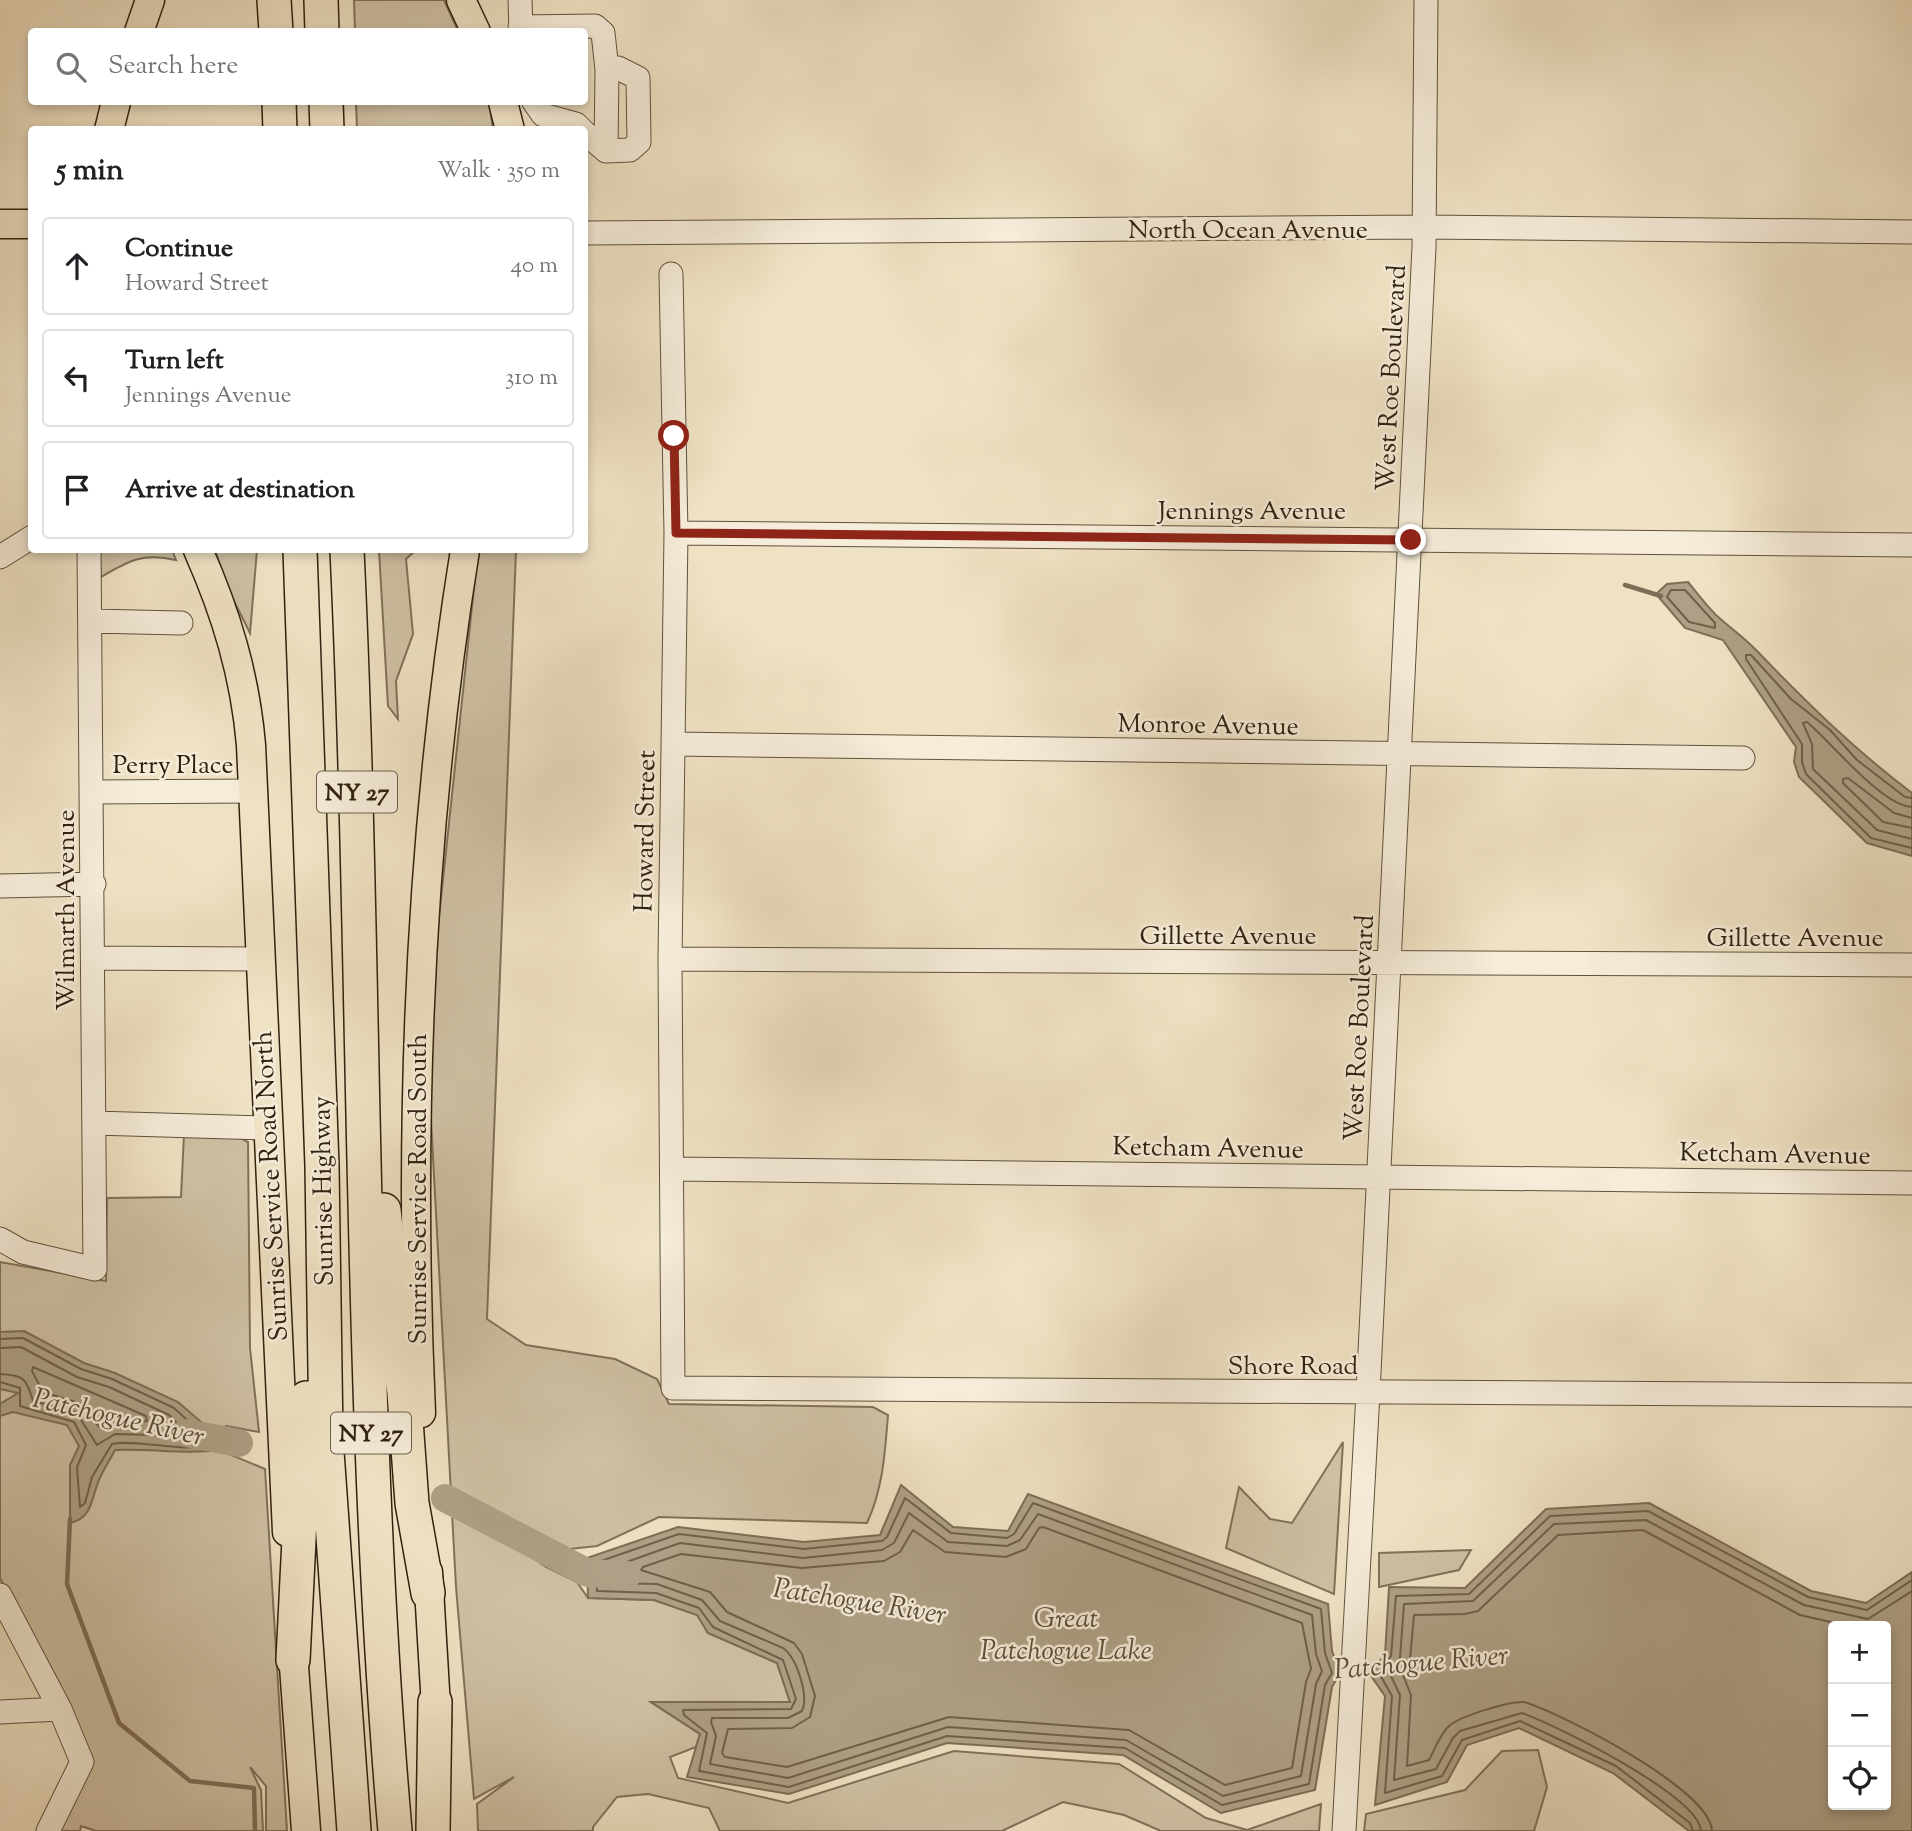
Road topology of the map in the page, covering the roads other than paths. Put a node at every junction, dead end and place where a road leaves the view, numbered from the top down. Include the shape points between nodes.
1 (150, 0) edge
2 (274, 0) edge
3 (321, 0) edge
4 (461, 0) edge
5 (520, 0) edge
6 (1426, 0) edge
7 (140, 28) edge
8 (275, 28) edge
9 (323, 28) edge
10 (474, 28) edge
11 (520, 28) edge
12 (545, 28) edge
13 (607, 69) junction
14 (116, 105) edge
15 (279, 105) edge
16 (326, 105) edge
17 (504, 105) edge
18 (538, 108) edge
19 (110, 126) edge
20 (280, 126) edge
21 (327, 126) edge
22 (509, 126) edge
23 (578, 126) edge
24 (588, 135) edge
25 (606, 151) junction
26 (0, 224) edge
27 (28, 225) edge
28 (1425, 227) junction
29 (1912, 232) edge
30 (588, 233) edge
31 (671, 274) dead end
32 (676, 533) junction
33 (28, 540) edge
34 (1411, 540) junction
35 (1912, 545) edge
36 (89, 553) edge
37 (199, 553) edge
38 (300, 553) edge
39 (347, 553) edge
40 (465, 553) edge
41 (0, 557) edge
42 (90, 621) junction
43 (181, 623) dead end
44 (673, 744) junction
45 (1400, 755) junction
46 (1743, 758) dead end
47 (253, 791) junction
48 (92, 792) junction
49 (94, 884) junction
50 (0, 886) edge
51 (93, 958) junction
52 (260, 959) junction
53 (670, 959) junction
54 (1389, 964) junction
55 (1912, 965) edge
56 (362, 1034) junction
57 (94, 1123) junction
58 (266, 1128) junction
59 (323, 1166) junction
60 (672, 1169) junction
61 (1380, 1176) junction
62 (1912, 1183) edge
63 (0, 1239) edge
64 (673, 1388) joint
65 (1368, 1393) junction
66 (1912, 1395) edge
67 (428, 1593) junction
68 (4, 1604) edge
69 (293, 1660) junction
70 (435, 1703) junction
71 (60, 1709) junction
72 (0, 1712) edge
73 (48, 1831) edge
74 (306, 1831) edge
75 (354, 1831) edge
76 (395, 1831) edge
77 (433, 1831) edge
78 (446, 1831) edge
79 (1344, 1831) edge

1 - 7 main road
2 - 8 highway
3 - 9 highway
4 - 10 main road
5 - 11 street
6 - 28 street, West Roe Boulevard
12 - 13 street via 595,26 603,33
13 - 25 street
13 - 25 street via 618,68 638,78 639,142 630,150
14 - 19 main road
15 - 20 highway
16 - 21 highway
17 - 22 main road
18 - 23 street
24 - 25 street
26 - 27 main road
28 - 29 street, North Ocean Avenue
28 - 30 street, North Ocean Avenue
28 - 34 street, West Roe Boulevard
31 - 32 street, Howard Street
32 - 34 street, Jennings Avenue
32 - 44 street, Howard Street
33 - 41 street
34 - 35 street, Jennings Avenue
34 - 45 street, West Roe Boulevard
36 - 42 street, Wilmarth Avenue
37 - 47 main road, Sunrise Service Road North via 221,604 242,677
38 - 59 highway, Sunrise Highway / NY 27
39 - 56 highway, Sunrise Highway / NY 27
40 - 67 main road, Sunrise Service Road South via 435,772 416,1022 416,1275
42 - 43 street
42 - 48 street, Wilmarth Avenue
44 - 45 street, Monroe Avenue
44 - 53 street, Howard Street
45 - 46 street, Monroe Avenue
45 - 54 street, West Roe Boulevard
47 - 48 street, Perry Place
47 - 52 main road, Sunrise Service Road North
48 - 49 street, Wilmarth Avenue
49 - 50 street
49 - 51 street, Wilmarth Avenue
51 - 52 street
51 - 57 street, Wilmarth Avenue
52 - 58 main road, Sunrise Service Road North
53 - 54 street, Gillette Avenue
53 - 60 street, Howard Street
54 - 55 street, Gillette Avenue
54 - 61 street, West Roe Boulevard
56 - 67 highway via 382,1169 412,1503
56 - 76 highway, Sunrise Highway / NY 27 via 365,1295 375,1551
57 - 58 street
57 - 63 street, Wilmarth Avenue via 95,1269 23,1252
58 - 69 main road, Sunrise Service Road North
59 - 69 highway via 309,1338
59 - 75 highway, Sunrise Highway / NY 27 via 326,1438
60 - 61 street, Ketcham Avenue
60 - 64 street, Howard Street
61 - 62 street, Ketcham Avenue
61 - 65 street, West Roe Boulevard
64 - 65 street, Shore Road
65 - 66 street, Shore Road
65 - 79 street, West Roe Boulevard
67 - 70 main road, Sunrise Service Road South
68 - 71 street
69 - 74 main road, Sunrise Service Road North
70 - 77 highway
70 - 78 main road, Sunrise Service Road South
71 - 72 street
71 - 73 street via 82,1762

